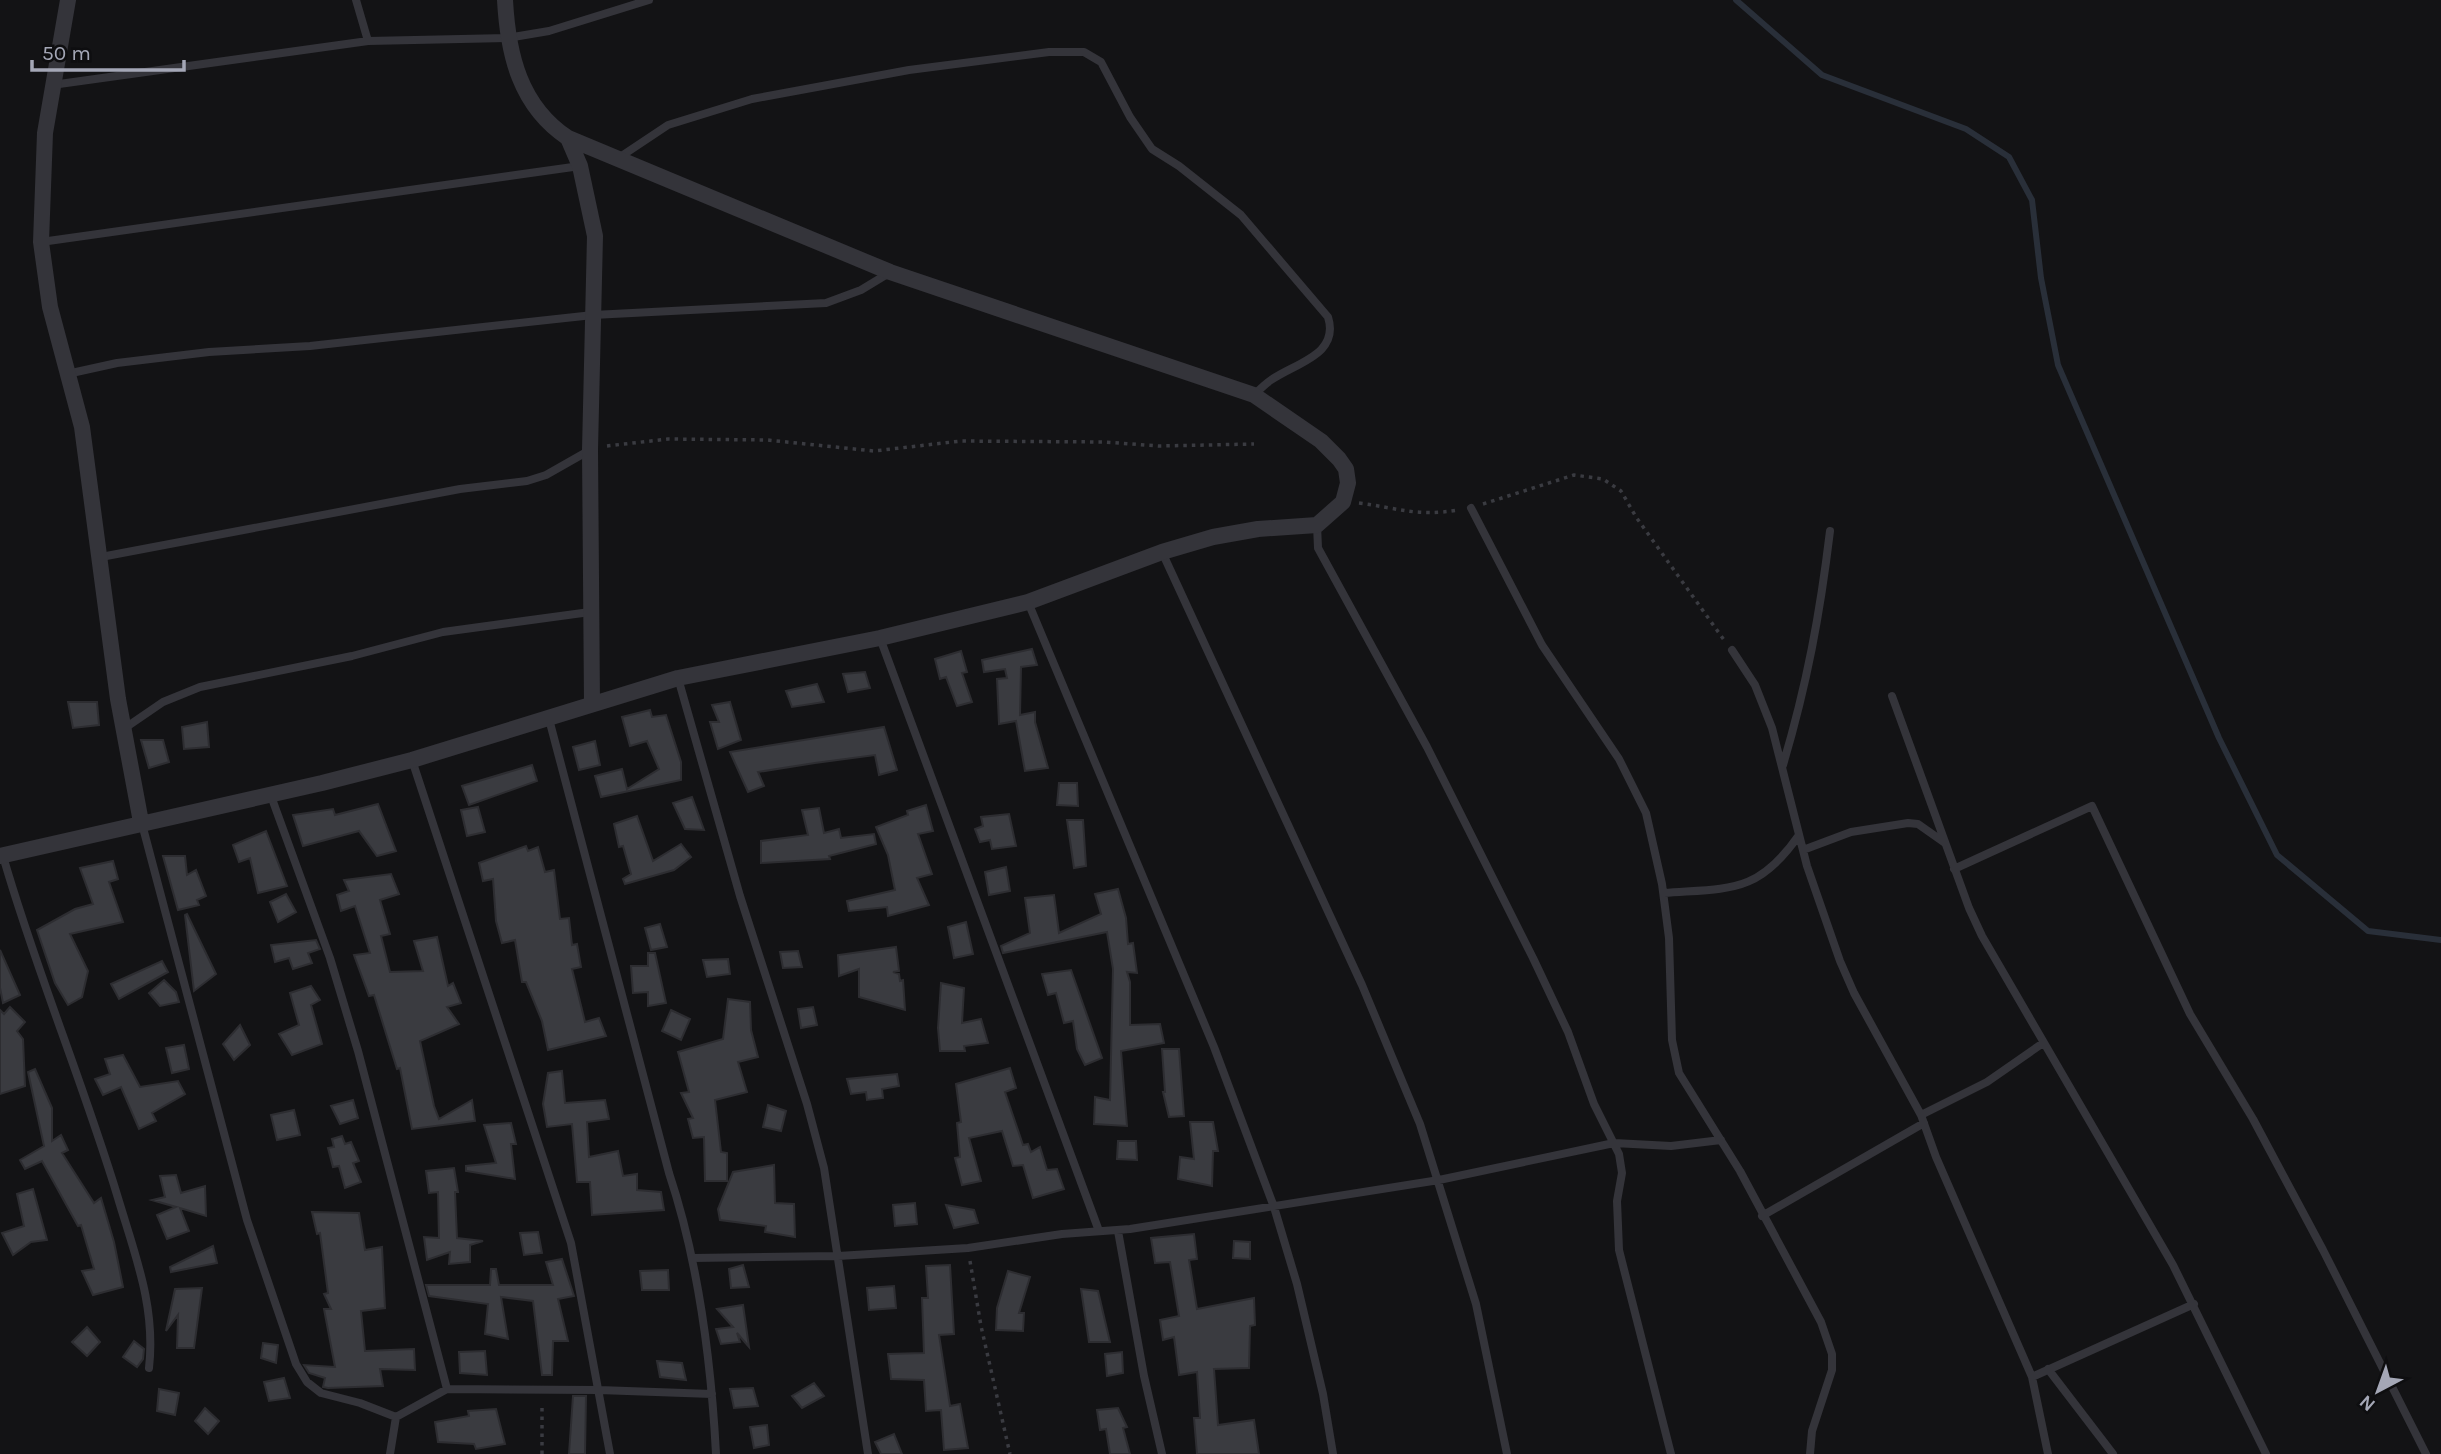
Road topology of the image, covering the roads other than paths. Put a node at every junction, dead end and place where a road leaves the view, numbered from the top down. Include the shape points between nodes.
1 (68, 0) edge
2 (356, 0) edge
3 (505, 0) edge
4 (649, 0) edge
5 (508, 38) junction
6 (368, 41) junction
7 (52, 85) junction
8 (568, 138) junction
9 (617, 159) junction
10 (580, 166) junction
11 (41, 242) junction
12 (890, 272) junction
13 (593, 315) junction
14 (67, 374) junction
15 (1254, 396) junction
16 (590, 450) junction
17 (1471, 508) road end
18 (1317, 525) junction
19 (1830, 531) dead end
20 (1162, 552) junction
21 (101, 556) junction
22 (1028, 602) junction
23 (590, 612) junction
24 (880, 638) junction
25 (1732, 650) road end
26 (678, 678) junction
27 (1892, 696) dead end
28 (592, 704) junction
29 (549, 719) junction
30 (125, 728) junction
31 (412, 760) junction
32 (1782, 768) junction
33 (271, 796) junction
34 (141, 822) junction
35 (1799, 835) junction
36 (1945, 843) junction
37 (1803, 850) junction
38 (1, 856) edge
39 (1954, 869) junction
40 (1664, 893) junction
41 (2043, 1043) junction
42 (1923, 1119) junction
43 (1721, 1140) junction
44 (1614, 1143) junction
45 (1439, 1181) junction
46 (1274, 1207) junction
47 (1762, 1216) junction
48 (1099, 1231) junction
49 (1118, 1231) junction
50 (838, 1256) junction
51 (693, 1258) junction
52 (2194, 1304) junction
53 (149, 1368) dead end
54 (2048, 1369) junction
55 (2032, 1377) junction
56 (447, 1389) junction
57 (599, 1390) junction
58 (712, 1394) junction
59 (396, 1418) junction
60 (390, 1454) edge
61 (610, 1454) edge
62 (716, 1454) edge
63 (868, 1454) edge
64 (1162, 1454) edge
65 (1333, 1454) edge
66 (1507, 1454) edge
67 (1671, 1454) edge
68 (1810, 1454) edge
69 (2048, 1454) edge
70 (2113, 1454) edge
71 (2266, 1454) edge
72 (2426, 1454) edge

1 - 7 street
2 - 6 lane
3 - 5 street
4 - 5 lane via 549,31
5 - 6 lane
5 - 8 street via 529,100 539,115
6 - 7 lane
7 - 11 street via 43,160
8 - 9 street
8 - 10 street
9 - 12 street
9 - 15 lane via 668,125 752,99 909,70 1049,52 1091,53 1101,62 1152,149 1241,215 1328,317 1329,339 1318,352
10 - 11 lane
10 - 13 street via 595,236
11 - 14 street via 50,307
12 - 13 lane via 861,290 826,303
12 - 15 street
13 - 14 lane via 310,346 209,352
13 - 16 street
14 - 21 street via 82,427
15 - 18 street via 1321,441 1346,469 1343,502
16 - 21 lane via 527,481 460,489
16 - 23 street
17 - 40 lane via 1542,645 1638,795 1653,836
18 - 20 street via 1258,528
18 - 44 lane via 1318,548 1427,747 1533,958
19 - 32 lane via 1820,621
20 - 22 street
20 - 45 lane via 1367,997
21 - 30 street
22 - 24 street
22 - 46 lane via 1214,1047
23 - 28 street
23 - 30 lane via 453,630 200,687 163,702
24 - 26 street
24 - 48 lane
25 - 32 lane via 1755,685
26 - 28 street
26 - 50 lane via 754,944 807,1104 824,1168
27 - 36 lane
28 - 29 street
29 - 31 street
29 - 51 lane
30 - 34 street
31 - 33 street
31 - 57 lane via 570,1243
32 - 35 lane
33 - 34 street
33 - 56 lane via 330,958 358,1051
34 - 38 street
34 - 59 lane via 247,1220 296,1364 321,1394
35 - 37 lane
35 - 40 lane via 1778,864 1754,880 1718,889
36 - 37 lane via 1918,824 1908,823 1852,832
36 - 39 lane
37 - 42 lane via 1854,993
38 - 53 lane via 80,1080 143,1280 151,1324
39 - 41 lane via 1998,967
39 - 72 lane via 2092,806 2190,1014 2253,1119
40 - 43 lane via 1674,1057 1688,1089
41 - 42 lane
41 - 52 lane
42 - 47 lane
42 - 55 lane
43 - 44 lane via 1671,1146
43 - 47 lane
44 - 45 lane
44 - 67 lane via 1622,1173 1616,1202 1619,1250
45 - 46 lane
45 - 66 lane via 1476,1304
46 - 49 lane
46 - 65 lane via 1323,1394
47 - 68 lane via 1821,1322 1832,1354
48 - 49 lane
48 - 50 lane via 968,1248
49 - 64 lane
50 - 51 lane
50 - 63 lane
51 - 58 lane
52 - 54 lane
52 - 71 lane
54 - 55 lane
54 - 70 lane
55 - 69 lane
56 - 57 lane
56 - 59 lane
57 - 58 lane
57 - 61 lane
58 - 62 lane
59 - 60 lane

